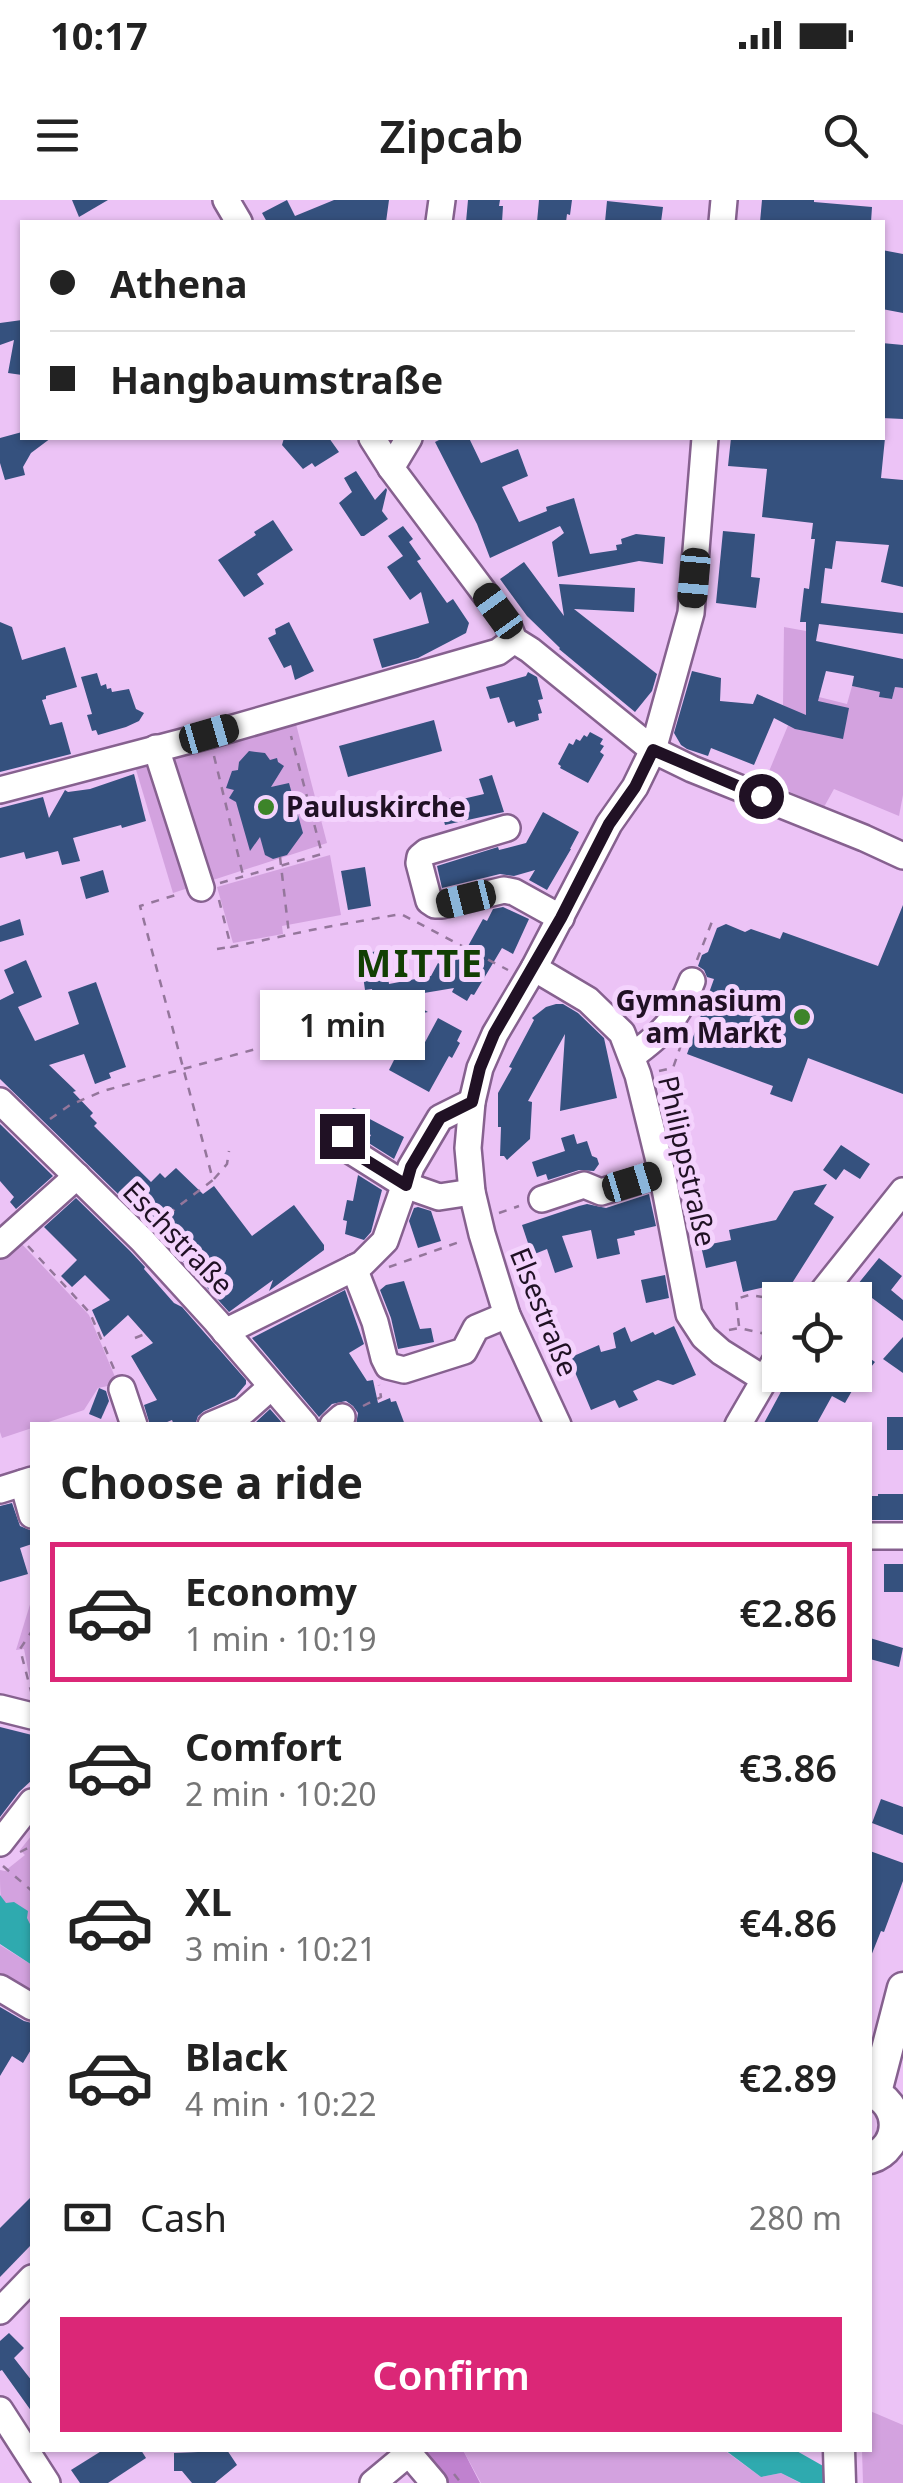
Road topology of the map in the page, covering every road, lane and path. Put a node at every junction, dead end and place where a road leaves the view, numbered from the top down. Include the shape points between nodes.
1 (373, 440) edge
2 (408, 440) edge
3 (705, 440) edge
4 (391, 468) junction
5 (514, 640) junction
6 (284, 713) junction
7 (209, 734) junction
8 (156, 748) junction
9 (653, 750) junction
10 (0, 790) edge
11 (507, 828) dead end
12 (903, 856) edge
13 (280, 857) dead end
14 (281, 865) junction
15 (244, 876) junction
16 (208, 886) junction
17 (561, 918) junction
18 (289, 936) junction
19 (231, 947) junction
20 (218, 949) dead end
21 (530, 974) junction
22 (692, 981) dead end
23 (314, 1034) dead end
24 (683, 1041) dead end
25 (635, 1066) junction
26 (183, 1069) junction
27 (0, 1101) edge
28 (472, 1102) junction
29 (38, 1128) junction
30 (342, 1136) dead end
31 (229, 1151) dead end
32 (662, 1173) junction
33 (76, 1176) junction
34 (212, 1180) junction
35 (406, 1185) junction
36 (903, 1190) edge
37 (472, 1192) junction
38 (542, 1199) joint
39 (480, 1227) junction
40 (147, 1236) junction
41 (8, 1239) edge
42 (355, 1272) junction
43 (830, 1282) edge
44 (748, 1287) dead end
45 (749, 1295) junction
46 (762, 1297) edge
47 (508, 1315) junction
48 (739, 1328) junction
49 (225, 1332) junction
50 (762, 1333) edge
51 (145, 1334) dead end
52 (704, 1337) junction
53 (135, 1338) dead end
54 (388, 1366) junction
55 (762, 1378) edge
56 (762, 1383) edge
57 (271, 1387) junction
58 (122, 1389) joint
59 (337, 1421) edge
60 (133, 1422) edge
61 (218, 1422) edge
62 (302, 1422) edge
63 (557, 1422) edge
64 (740, 1422) edge
65 (18, 1484) edge
66 (30, 1511) edge
67 (872, 1536) edge
68 (903, 1536) edge
69 (30, 1634) edge
70 (30, 1689) edge
71 (0, 1708) edge
72 (30, 1716) edge
73 (30, 1805) edge
74 (1, 1854) edge
75 (30, 1889) edge
76 (0, 1988) edge
77 (903, 1988) edge
78 (30, 2007) edge
79 (873, 2092) edge
80 (889, 2150) edge
81 (30, 2280) edge
82 (0, 2311) edge
83 (0, 2410) edge
84 (407, 2452) edge
85 (839, 2452) edge
86 (47, 2483) edge
87 (373, 2483) edge
88 (434, 2483) edge
89 (840, 2483) edge

1 - 4 street
2 - 4 street
3 - 9 street, Elsestraße via 690,614
4 - 5 street
5 - 6 street via 498,652
5 - 9 street
6 - 7 street
6 - 14 path via 322,854
7 - 8 street
7 - 15 path
8 - 10 street
8 - 16 street
9 - 12 street
9 - 17 street, Elsestraße
11 - 17 street via 420,857 429,900 442,905 504,890
13 - 14 path
14 - 15 path
14 - 18 path
15 - 16 path
16 - 19 path
16 - 26 path via 140,906
17 - 21 street, Elsestraße
18 - 19 path
18 - 21 path via 402,914
19 - 20 path
21 - 25 street, Philippstraße via 588,1000 622,1033
21 - 28 street, Elsestraße via 494,1034
22 - 25 street via 678,1016
23 - 26 path
24 - 25 path via 673,1068
25 - 32 street, Philippstraße
26 - 29 path via 90,1096
26 - 34 path
27 - 29 street, Eschstraße
28 - 35 street via 440,1118
28 - 37 street, Elsestraße
29 - 33 street, Eschstraße
30 - 35 street via 351,1151
31 - 34 path
32 - 38 street via 601,1192 584,1185
32 - 52 street, Philippstraße via 689,1314
33 - 40 street, Eschstraße
33 - 41 street
34 - 40 path
35 - 37 street via 439,1196
35 - 42 street via 385,1241
36 - 43 street
37 - 39 street, Elsestraße
38 - 39 path
39 - 42 path via 363,1276
39 - 47 street, Elsestraße
40 - 49 street, Eschstraße
41 - 58 path via 90,1313
42 - 49 street
42 - 54 street
44 - 45 path
45 - 46 path
45 - 48 path via 736,1299
47 - 54 street via 476,1328 464,1351 404,1370
47 - 63 street, Elsestraße
48 - 50 path
48 - 52 path
49 - 57 street, Eschstraße
51 - 53 path
52 - 55 street
54 - 59 path via 379,1381 381,1397
56 - 64 street
57 - 61 street via 244,1411
57 - 62 street, Eschstraße
58 - 60 street
65 - 66 street
67 - 68 street
69 - 70 path via 20,1649
71 - 72 street
73 - 74 street
74 - 75 path
76 - 78 street
77 - 79 main road
79 - 80 main road via 897,2114 898,2134
81 - 82 street
83 - 86 street
84 - 87 street
84 - 88 street
85 - 89 main road

